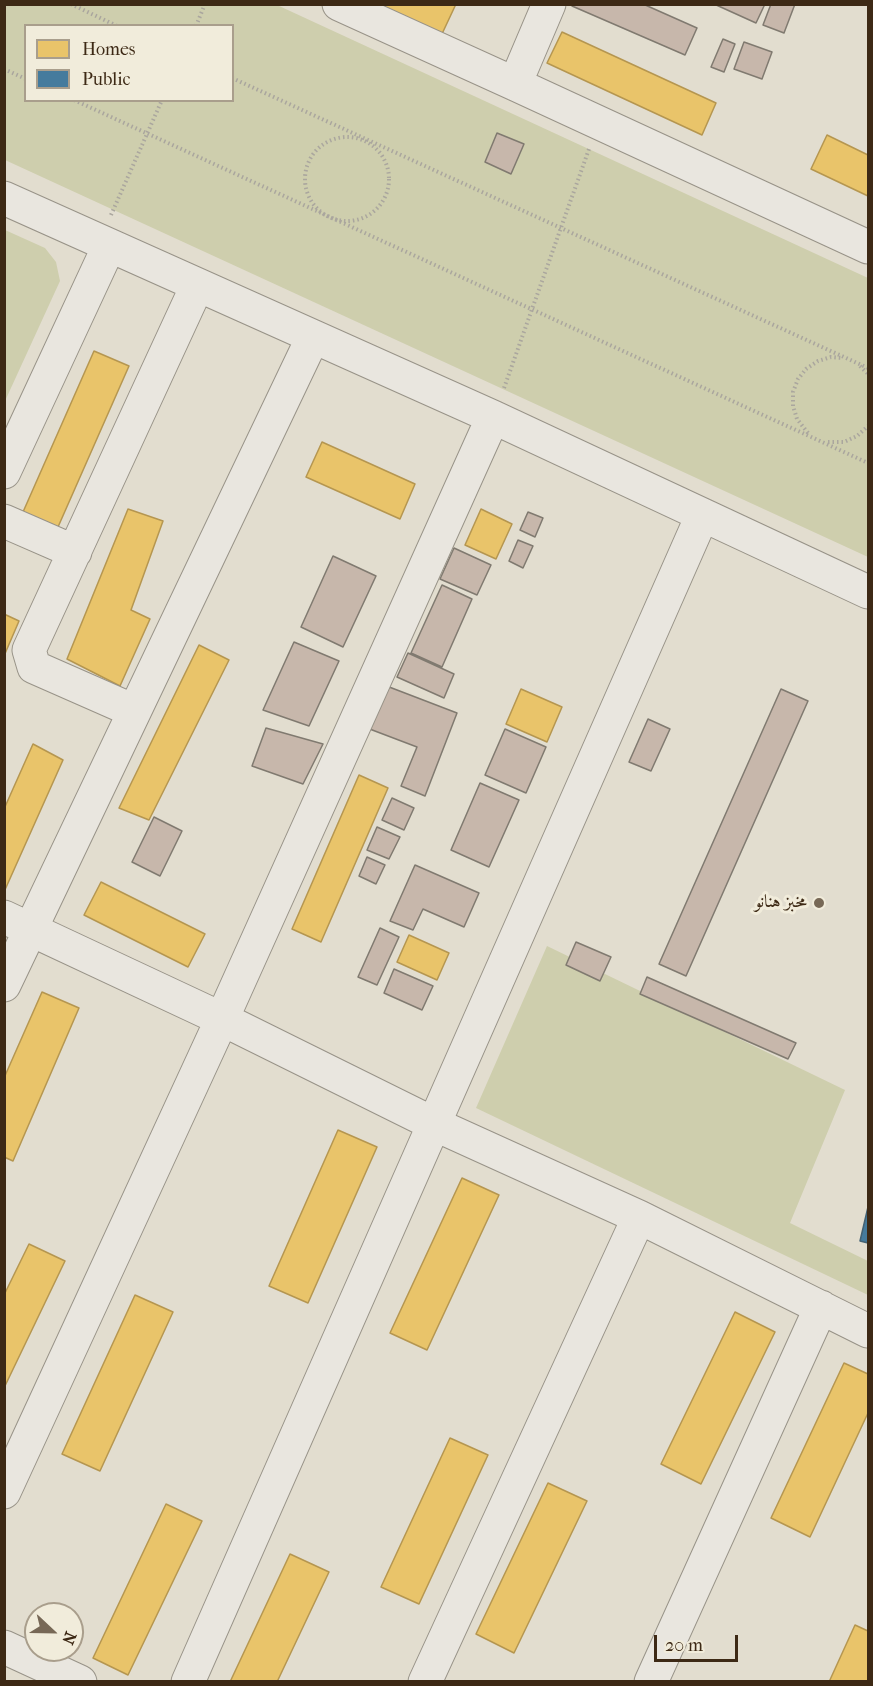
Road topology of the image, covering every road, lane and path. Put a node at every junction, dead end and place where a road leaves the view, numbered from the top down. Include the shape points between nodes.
1 (71, 4) edge
2 (205, 4) edge
3 (339, 4) edge
4 (549, 4) edge
5 (113, 24) edge
6 (197, 24) edge
7 (4, 69) edge
8 (24, 78) edge
9 (234, 79) edge
10 (515, 84) junction
11 (78, 102) edge
12 (161, 102) edge
13 (147, 134) junction
14 (364, 140) junction
15 (590, 149) dead end
16 (4, 198) edge
17 (329, 217) junction
18 (561, 228) junction
19 (104, 244) junction
20 (868, 247) edge
21 (197, 286) junction
22 (532, 309) junction
23 (313, 337) junction
24 (857, 363) junction
25 (868, 368) edge
26 (868, 374) edge
27 (499, 404) junction
28 (868, 426) edge
29 (816, 438) junction
30 (868, 463) edge
31 (4, 472) edge
32 (702, 516) junction
33 (4, 521) edge
34 (75, 552) junction
35 (868, 592) edge
36 (134, 711) junction
37 (17, 923) edge
38 (4, 985) edge
39 (222, 1019) junction
40 (434, 1124) junction
41 (639, 1217) junction
42 (821, 1307) junction
43 (868, 1331) edge
44 (4, 1492) edge
45 (4, 1647) edge
46 (80, 1682) edge
47 (188, 1682) edge
48 (425, 1682) edge
49 (651, 1682) edge

1 - 5 path
2 - 6 path
3 - 10 street
4 - 10 street
7 - 8 path
9 - 14 path
10 - 20 street
11 - 13 path
12 - 13 path
13 - 17 path
13 - 19 path
14 - 17 path via 350,136 322,144 306,168 309,197
14 - 17 path via 384,157 389,183 386,196 368,215 355,220
14 - 18 path
15 - 18 path
16 - 19 street
17 - 22 path
18 - 22 path
18 - 24 path
19 - 21 street
19 - 31 street
21 - 23 street
21 - 34 street
22 - 27 path
22 - 29 path
23 - 27 street
23 - 36 street
24 - 25 path
24 - 26 path
24 - 29 path via 831,357 806,369 798,379 792,406 805,430
27 - 32 street
27 - 39 street
28 - 29 path via 844,442
29 - 30 path
32 - 35 street
32 - 40 street
33 - 34 street
34 - 36 street via 29,650 34,667
36 - 37 street
37 - 38 street
37 - 39 street
39 - 40 street
39 - 44 street
40 - 41 street
40 - 47 street
41 - 42 street
41 - 48 street
42 - 43 street
42 - 49 street
45 - 46 street

